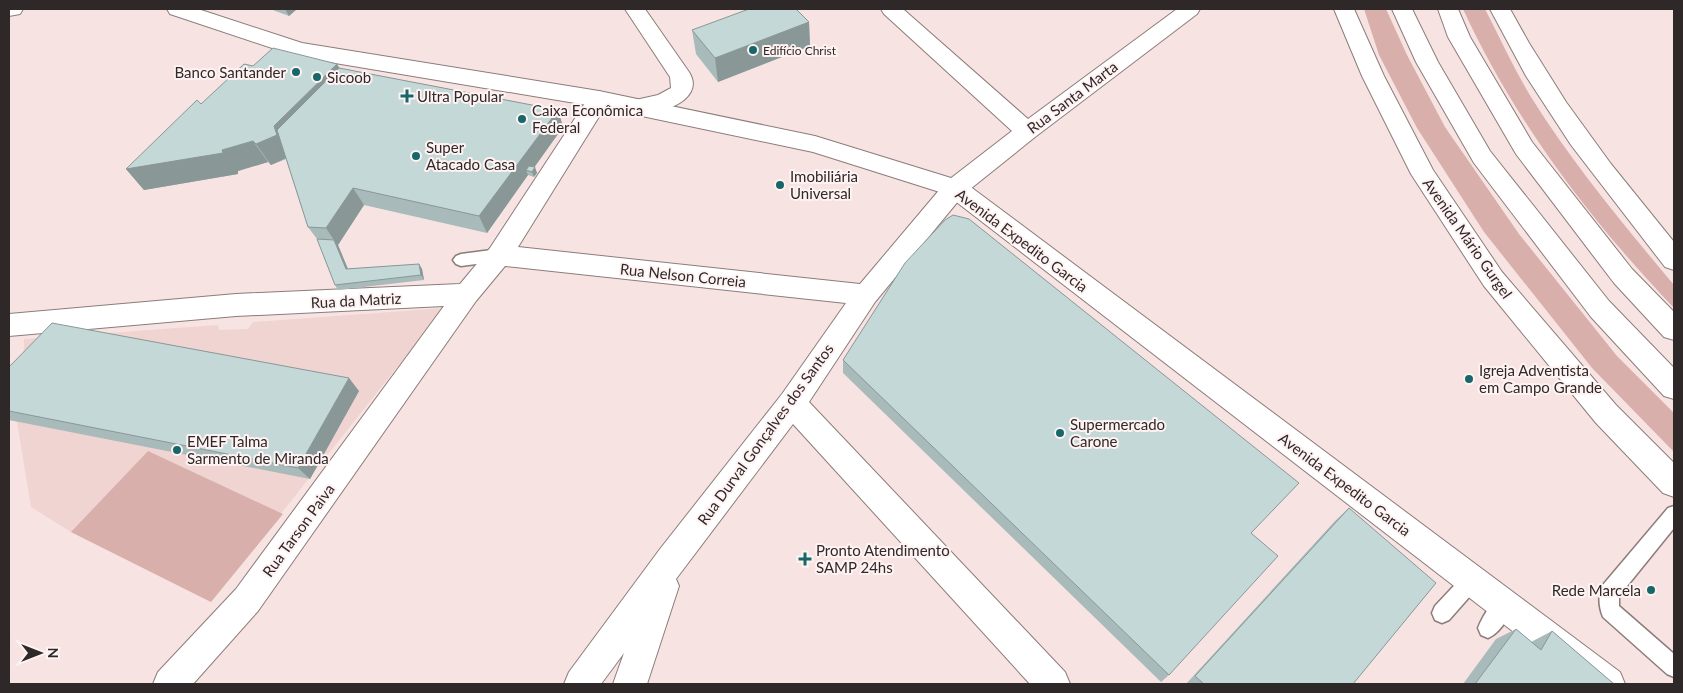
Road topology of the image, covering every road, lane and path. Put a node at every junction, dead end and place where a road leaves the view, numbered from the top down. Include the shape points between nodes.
1 (9, 9) edge
2 (13, 9) edge
3 (177, 9) edge
4 (635, 9) edge
5 (891, 9) edge
6 (1190, 9) edge
7 (1344, 9) edge
8 (1402, 9) edge
9 (1448, 9) edge
10 (1500, 9) edge
11 (1162, 15) edge
12 (599, 99) junction
13 (639, 107) junction
14 (1027, 131) junction
15 (955, 188) junction
16 (499, 255) junction
17 (461, 260) dead end
18 (1674, 260) edge
19 (468, 294) junction
20 (866, 295) junction
21 (9, 325) edge
22 (1674, 329) edge
23 (1674, 387) edge
24 (792, 403) junction
25 (1674, 484) edge
26 (1674, 514) edge
27 (672, 560) junction
28 (1472, 580) junction
29 (1442, 613) dead end
30 (1674, 667) edge
31 (170, 684) edge
32 (580, 684) edge
33 (630, 684) edge
34 (1053, 684) edge
35 (1608, 684) edge

1 - 2 main road
3 - 12 main road, Avenida Expedito Garcia via 299,50
4 - 13 main road via 680,77 682,88 678,95
5 - 14 main road
6 - 11 main road, Rua Santa Marta
7 - 25 main road, Avenida Mário Gurgel via 1372,76 1423,174 1493,279 1606,414
8 - 23 main road via 1427,62 1482,157 1600,309
9 - 22 main road via 1459,37 1524,148 1623,276
10 - 18 main road via 1527,60 1570,127 1603,174
11 - 14 main road, Rua Santa Marta
12 - 13 main road, Avenida Expedito Garcia
12 - 16 main road
13 - 15 main road, Avenida Expedito Garcia via 815,144
14 - 15 main road, Rua Santa Marta
15 - 20 main road, Rua Durval Gonçalves dos Santos
15 - 28 main road, Avenida Expedito Garcia
16 - 17 lane
16 - 19 main road
16 - 20 main road, Rua Nelson Correia
19 - 21 main road, Rua da Matriz via 236,305
19 - 31 main road, Rua Tarson Paiva via 247,600
20 - 24 main road, Rua Durval Gonçalves dos Santos
24 - 27 main road, Rua Durval Gonçalves dos Santos
24 - 34 main road
26 - 30 lane via 1609,593 1610,610
27 - 32 main road, Rua Durval Gonçalves dos Santos
27 - 33 main road
28 - 29 lane
28 - 35 main road, Avenida Expedito Garcia via 1496,616

